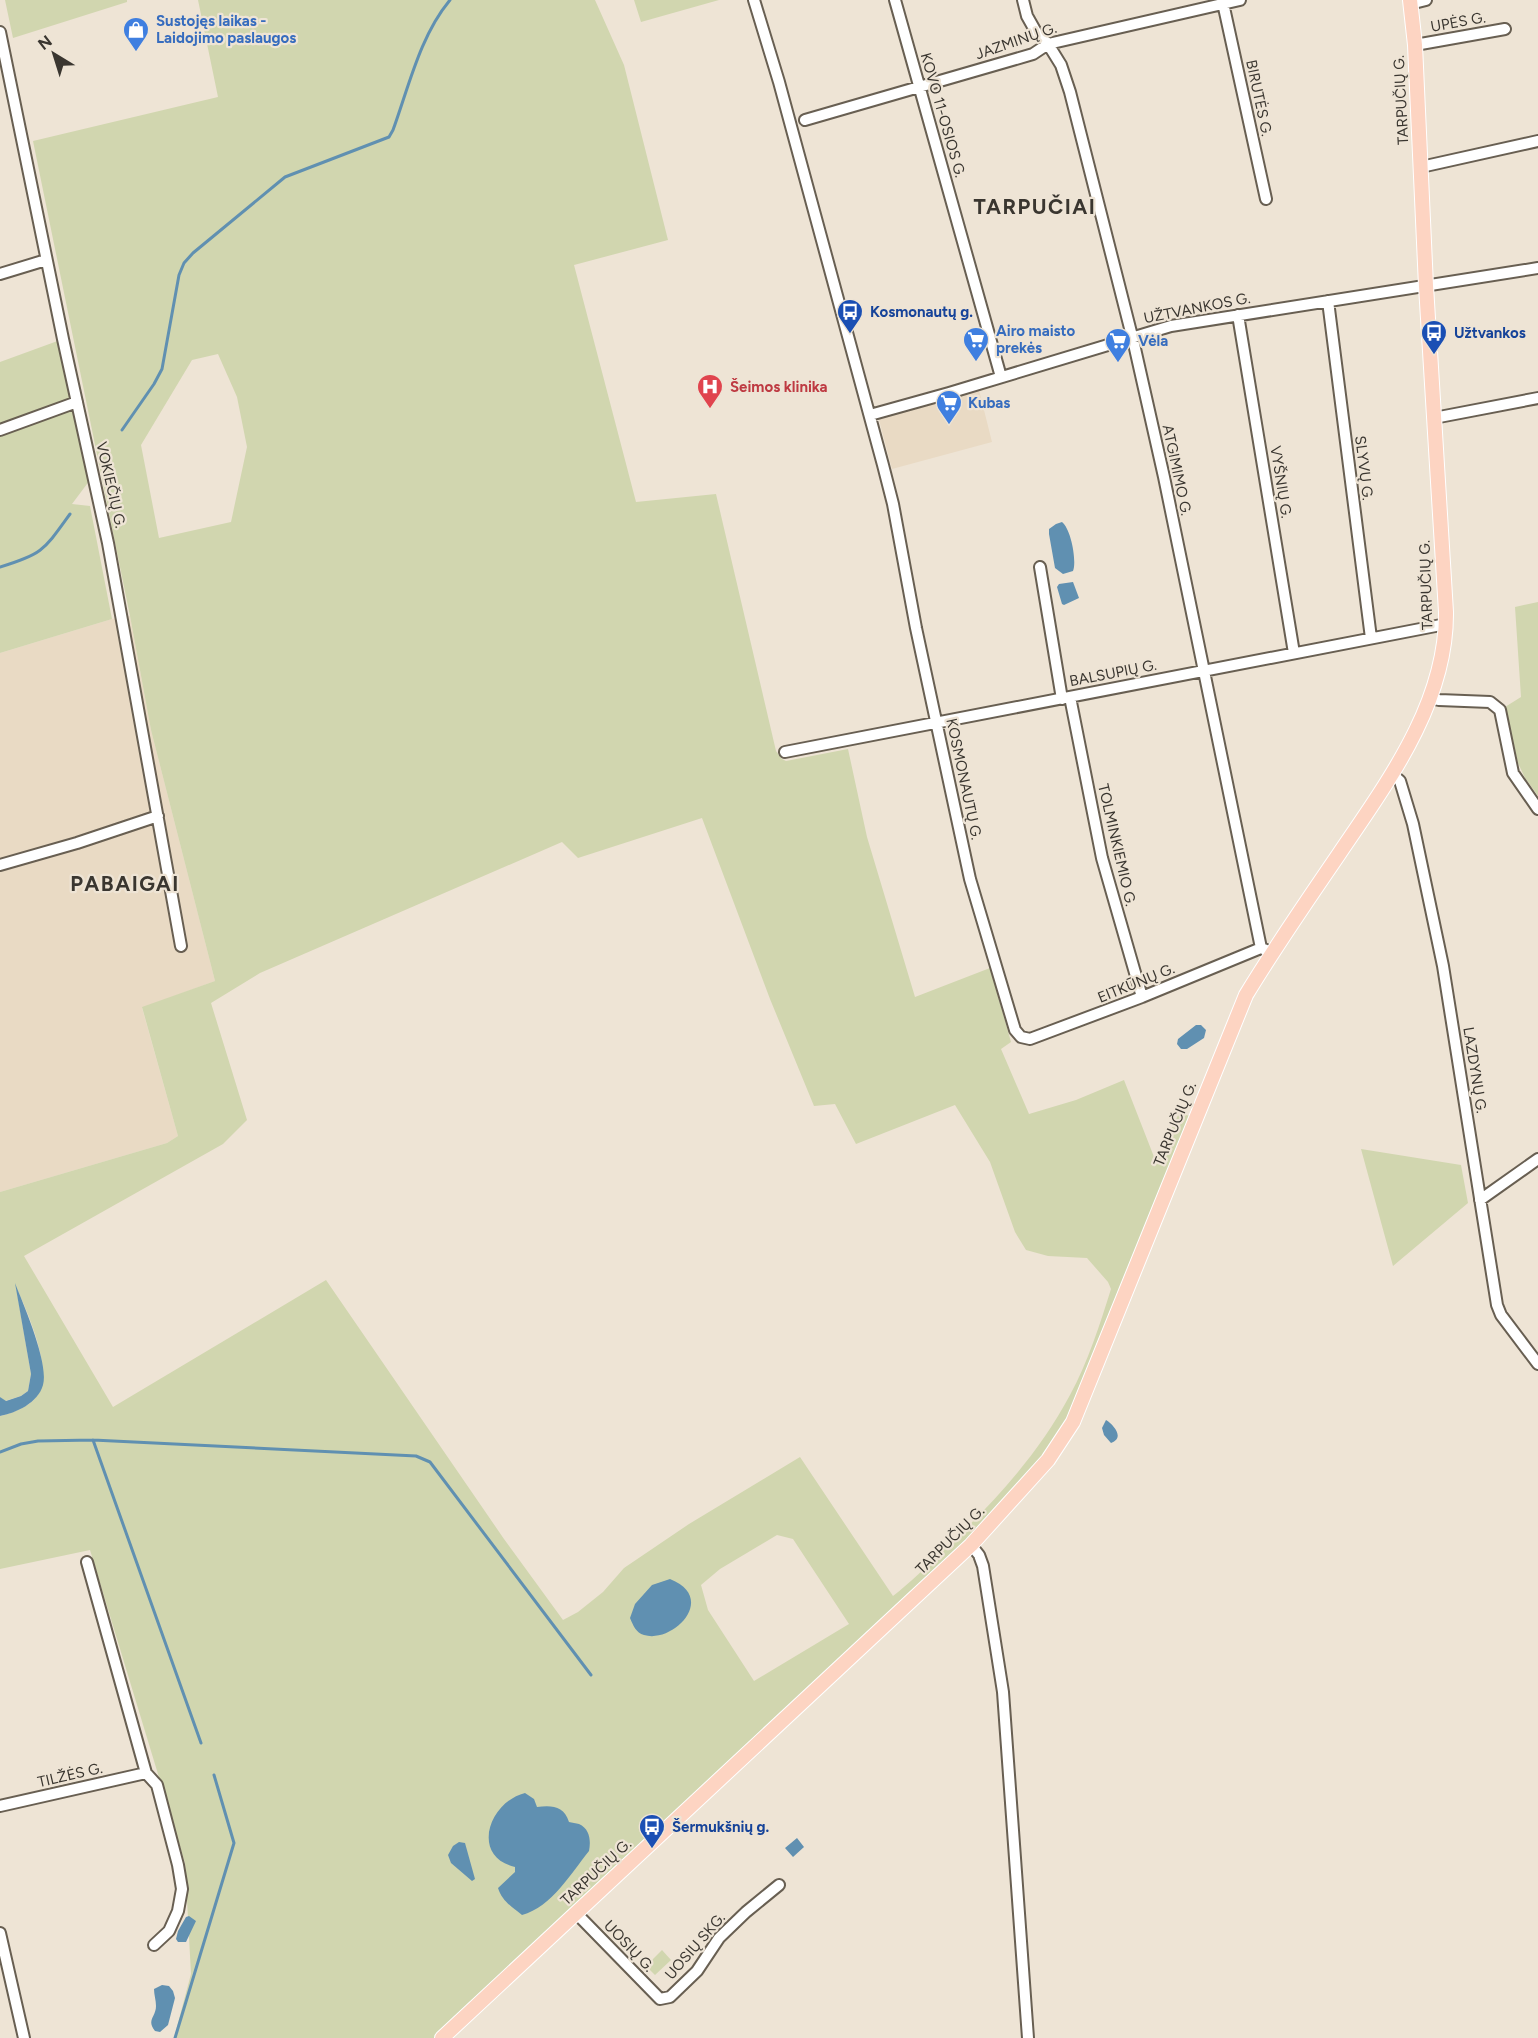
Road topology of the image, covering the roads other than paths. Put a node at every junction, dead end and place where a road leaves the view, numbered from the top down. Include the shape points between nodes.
1 (754, 0) edge
2 (895, 0) edge
3 (1023, 0) edge
4 (1240, 0) edge
5 (1426, 0) edge
6 (1410, 2) edge
7 (1223, 3) junction
8 (1505, 29) dead end
9 (0, 32) edge
10 (1048, 44) junction
11 (1416, 45) junction
12 (920, 87) junction
13 (805, 120) dead end
14 (1538, 141) edge
15 (1421, 167) junction
16 (1266, 199) dead end
17 (46, 260) junction
18 (1538, 268) edge
19 (0, 274) edge
20 (1425, 286) junction
21 (1328, 302) junction
22 (1238, 315) junction
23 (1133, 337) junction
24 (1001, 377) junction
25 (1538, 398) edge
26 (76, 402) junction
27 (870, 415) junction
28 (1434, 418) junction
29 (0, 430) edge
30 (1040, 567) dead end
31 (1446, 624) junction
32 (1371, 638) junction
33 (1294, 653) junction
34 (1203, 671) junction
35 (1066, 698) junction
36 (1430, 698) junction
37 (937, 723) junction
38 (785, 752) dead end
39 (1392, 774) junction
40 (1538, 809) edge
41 (158, 816) junction
42 (0, 865) edge
43 (181, 946) dead end
44 (1266, 950) junction
45 (1142, 997) junction
46 (1021, 1037) joint
47 (1538, 1159) edge
48 (1480, 1200) junction
49 (1538, 1364) edge
50 (971, 1545) junction
51 (87, 1562) dead end
52 (146, 1773) junction
53 (0, 1806) edge
54 (779, 1885) dead end
55 (576, 1913) junction
56 (0, 1933) edge
57 (154, 1945) dead end
58 (660, 1999) joint
59 (24, 2038) edge
60 (442, 2038) edge
61 (1028, 2038) edge

1 - 27 street, KOSMONAUTŲ G.
2 - 12 street, KOVO 11-OSIOS G.
3 - 10 street, ATGIMIMO G. via 1036,32
4 - 7 street, JAZMINŲ G.
5 - 6 street
6 - 11 main road, TARPUČIŲ G.
7 - 10 street, JAZMINŲ G.
7 - 16 street, BIRUTĖS G.
8 - 11 street, UPĖS G.
9 - 17 street, VOKIEČIŲ G.
10 - 12 street, JAZMINŲ G. via 1033,54
10 - 23 street, ATGIMIMO G. via 1061,65 1070,92
11 - 15 main road, TARPUČIŲ G.
12 - 13 street, JAZMINŲ G.
12 - 24 street, KOVO 11-OSIOS G.
14 - 15 street
15 - 20 main road, TARPUČIŲ G.
17 - 19 street
17 - 26 street, VOKIEČIŲ G.
18 - 20 street, UŽTVANKOS G.
20 - 21 street, UŽTVANKOS G.
20 - 28 main road, TARPUČIŲ G.
21 - 22 street, UŽTVANKOS G.
21 - 32 street, SLYVŲ G.
22 - 23 street, UŽTVANKOS G.
22 - 33 street, VYŠNIŲ G.
23 - 24 street, UŽTVANKOS G.
23 - 34 street, ATGIMIMO G.
24 - 27 street, UŽTVANKOS G.
25 - 28 street
26 - 29 street
26 - 41 street, VOKIEČIŲ G. via 108,543
27 - 37 street, KOSMONAUTŲ G. via 893,504
28 - 31 main road, TARPUČIŲ G.
30 - 35 street, TOLMINKIEMIO G.
31 - 32 street, BALSUPIŲ G.
31 - 36 main road, TARPUČIŲ G.
32 - 33 street, BALSUPIŲ G.
33 - 34 street, BALSUPIŲ G.
34 - 35 street, BALSUPIŲ G.
34 - 44 street, ATGIMIMO G.
35 - 37 street, BALSUPIŲ G.
35 - 45 street, TOLMINKIEMIO G. via 1102,858
36 - 39 main road, TARPUČIŲ G.
36 - 40 street via 1490,702 1500,710 1513,773
37 - 38 street, BALSUPIŲ G.
37 - 46 street, KOSMONAUTŲ G. via 970,879 1011,1020
39 - 44 main road, TARPUČIŲ G.
39 - 48 street, LAZDYNŲ G. via 1400,782 1413,824 1443,966
41 - 42 street
41 - 43 street, VOKIEČIŲ G.
44 - 45 street, EITKŪNŲ G.
44 - 50 main road, TARPUČIŲ G. via 1073,1422 1047,1460
45 - 46 street, EITKŪNŲ G. via 1030,1040
47 - 48 street
48 - 49 street, LAZDYNŲ G. via 1497,1305
50 - 55 main road, TARPUČIŲ G.
50 - 61 street via 983,1566 1003,1692
51 - 52 street
52 - 53 street, TILŽĖS G.
52 - 57 street via 157,1785 182,1889 169,1931
54 - 58 street, UOSIŲ SKG. via 719,1938 697,1971 669,1997
55 - 58 street, UOSIŲ G.
55 - 60 main road, TARPUČIŲ G.
56 - 59 street

